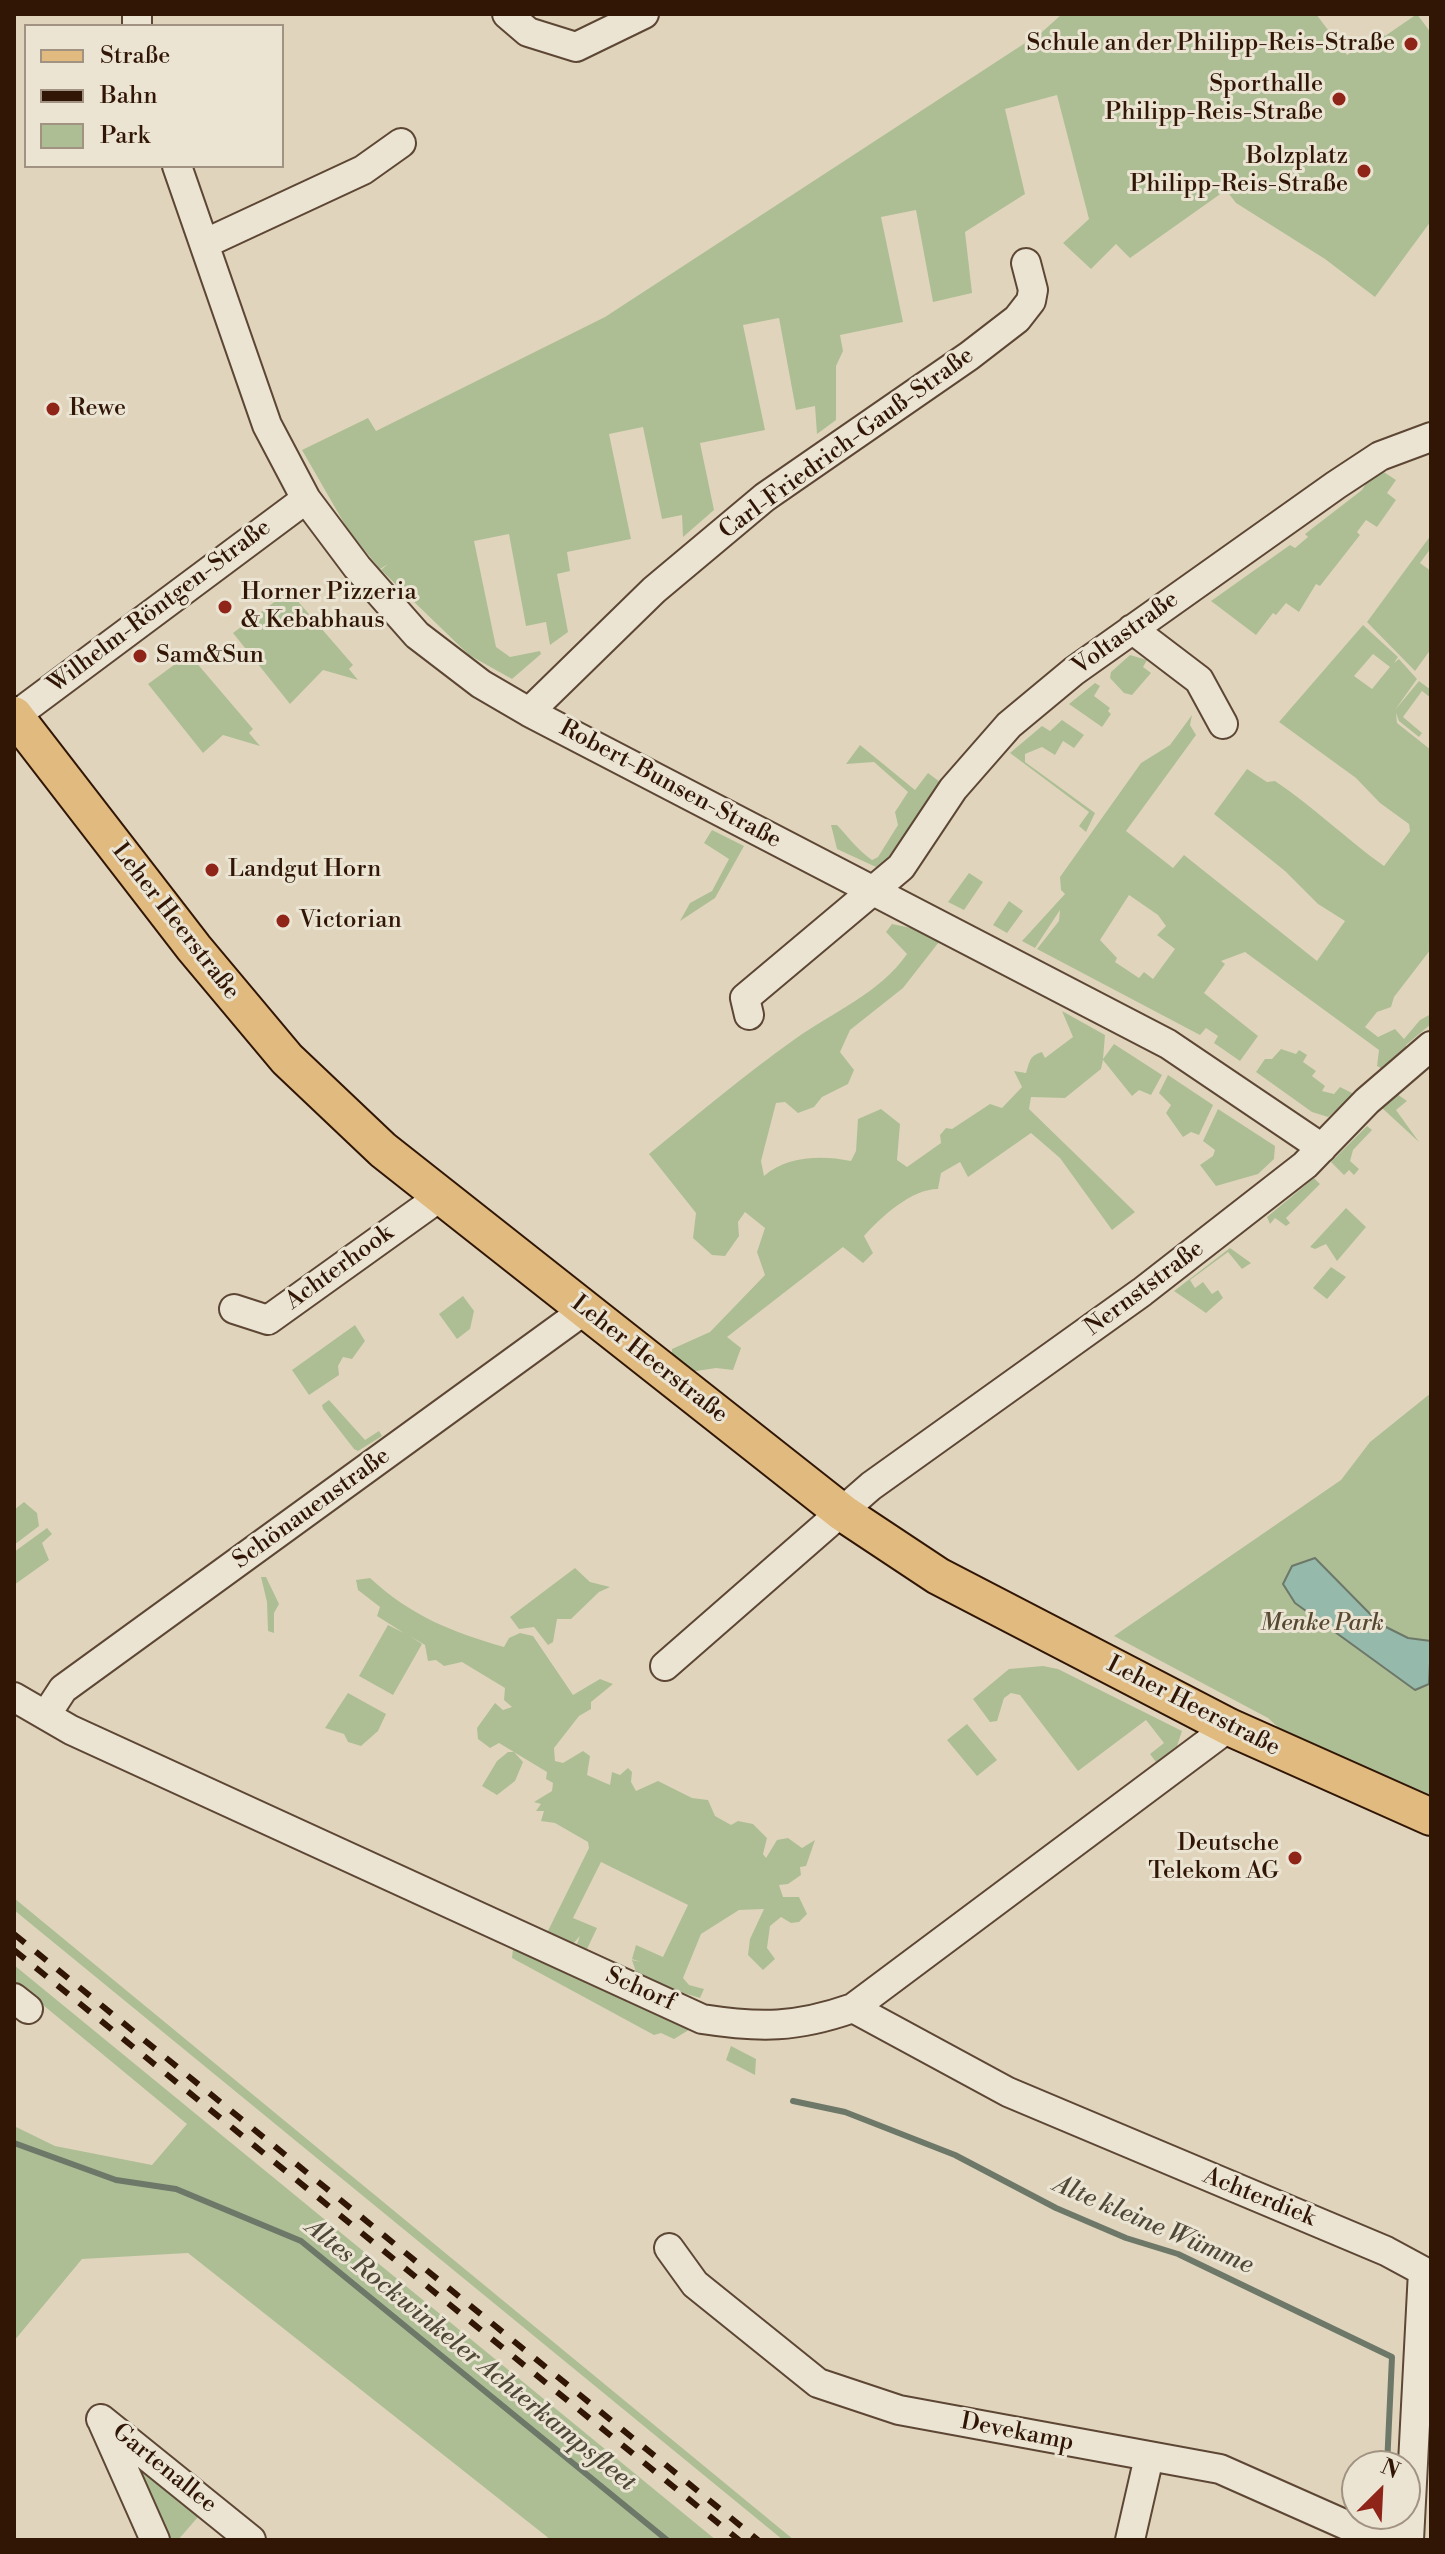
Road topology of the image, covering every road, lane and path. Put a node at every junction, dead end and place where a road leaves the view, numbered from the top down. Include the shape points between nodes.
1 (507, 14) edge
2 (644, 14) edge
3 (401, 143) dead end
4 (178, 168) edge
5 (206, 243) junction
6 (1026, 263) dead end
7 (1431, 437) edge
8 (306, 499) junction
9 (1132, 629) junction
10 (529, 712) junction
11 (15, 716) edge
12 (1223, 724) dead end
13 (874, 892) junction
14 (749, 1015) dead end
15 (1431, 1046) edge
16 (1322, 1148) junction
17 (441, 1196) junction
18 (234, 1309) dead end
19 (586, 1309) junction
20 (843, 1513) junction
21 (665, 1666) dead end
22 (14, 1697) edge
23 (46, 1715) junction
24 (1229, 1727) junction
25 (1431, 1817) edge
26 (853, 2008) junction
27 (669, 2248) dead end
28 (1149, 2457) junction
29 (218, 2530) edge
30 (1409, 2539) edge
31 (155, 2540) edge
32 (251, 2540) edge
33 (1130, 2540) edge

1 - 2 street via 528,32 576,47
3 - 5 street via 363,170
4 - 5 street, Robert-Bunsen-Straße
5 - 8 street, Robert-Bunsen-Straße via 267,425
6 - 10 street, Carl-Friedrich-Gauß-Straße via 1033,290 1017,319 765,497 654,590
7 - 9 street, Voltastraße via 1356,471
8 - 10 street, Robert-Bunsen-Straße via 417,635 481,684
8 - 11 street, Wilhelm-Röntgen-Straße
9 - 12 street via 1199,680
9 - 13 street, Voltastraße via 1009,725 953,789 901,867
10 - 13 street, Robert-Bunsen-Straße
11 - 17 main road, Leher Heerstraße via 279,1051 383,1150
13 - 14 street, Voltastraße via 745,998
13 - 16 street, Robert-Bunsen-Straße via 1168,1044
15 - 16 street, Nernststraße
16 - 20 street, Nernststraße via 1231,1225 871,1486
17 - 18 street, Achterhook via 268,1320
17 - 19 main road, Leher Heerstraße
19 - 20 main road, Leher Heerstraße
19 - 23 street, Schönauenstraße via 63,1689
20 - 21 street, Nernststraße
20 - 24 main road, Leher Heerstraße via 938,1576
22 - 23 street, Schorf
23 - 26 street, Schorf via 702,2019 776,2027 818,2021
24 - 25 main road, Leher Heerstraße
24 - 26 street, Schorf
26 - 30 street, Achterdiek via 1009,2093 1423,2271
27 - 28 street, Devekamp via 695,2284 818,2383 899,2410
28 - 30 street, Devekamp via 1220,2469 1353,2528
28 - 33 street
29 - 31 street, Gartenallee via 101,2419
29 - 32 street, Gartenallee

